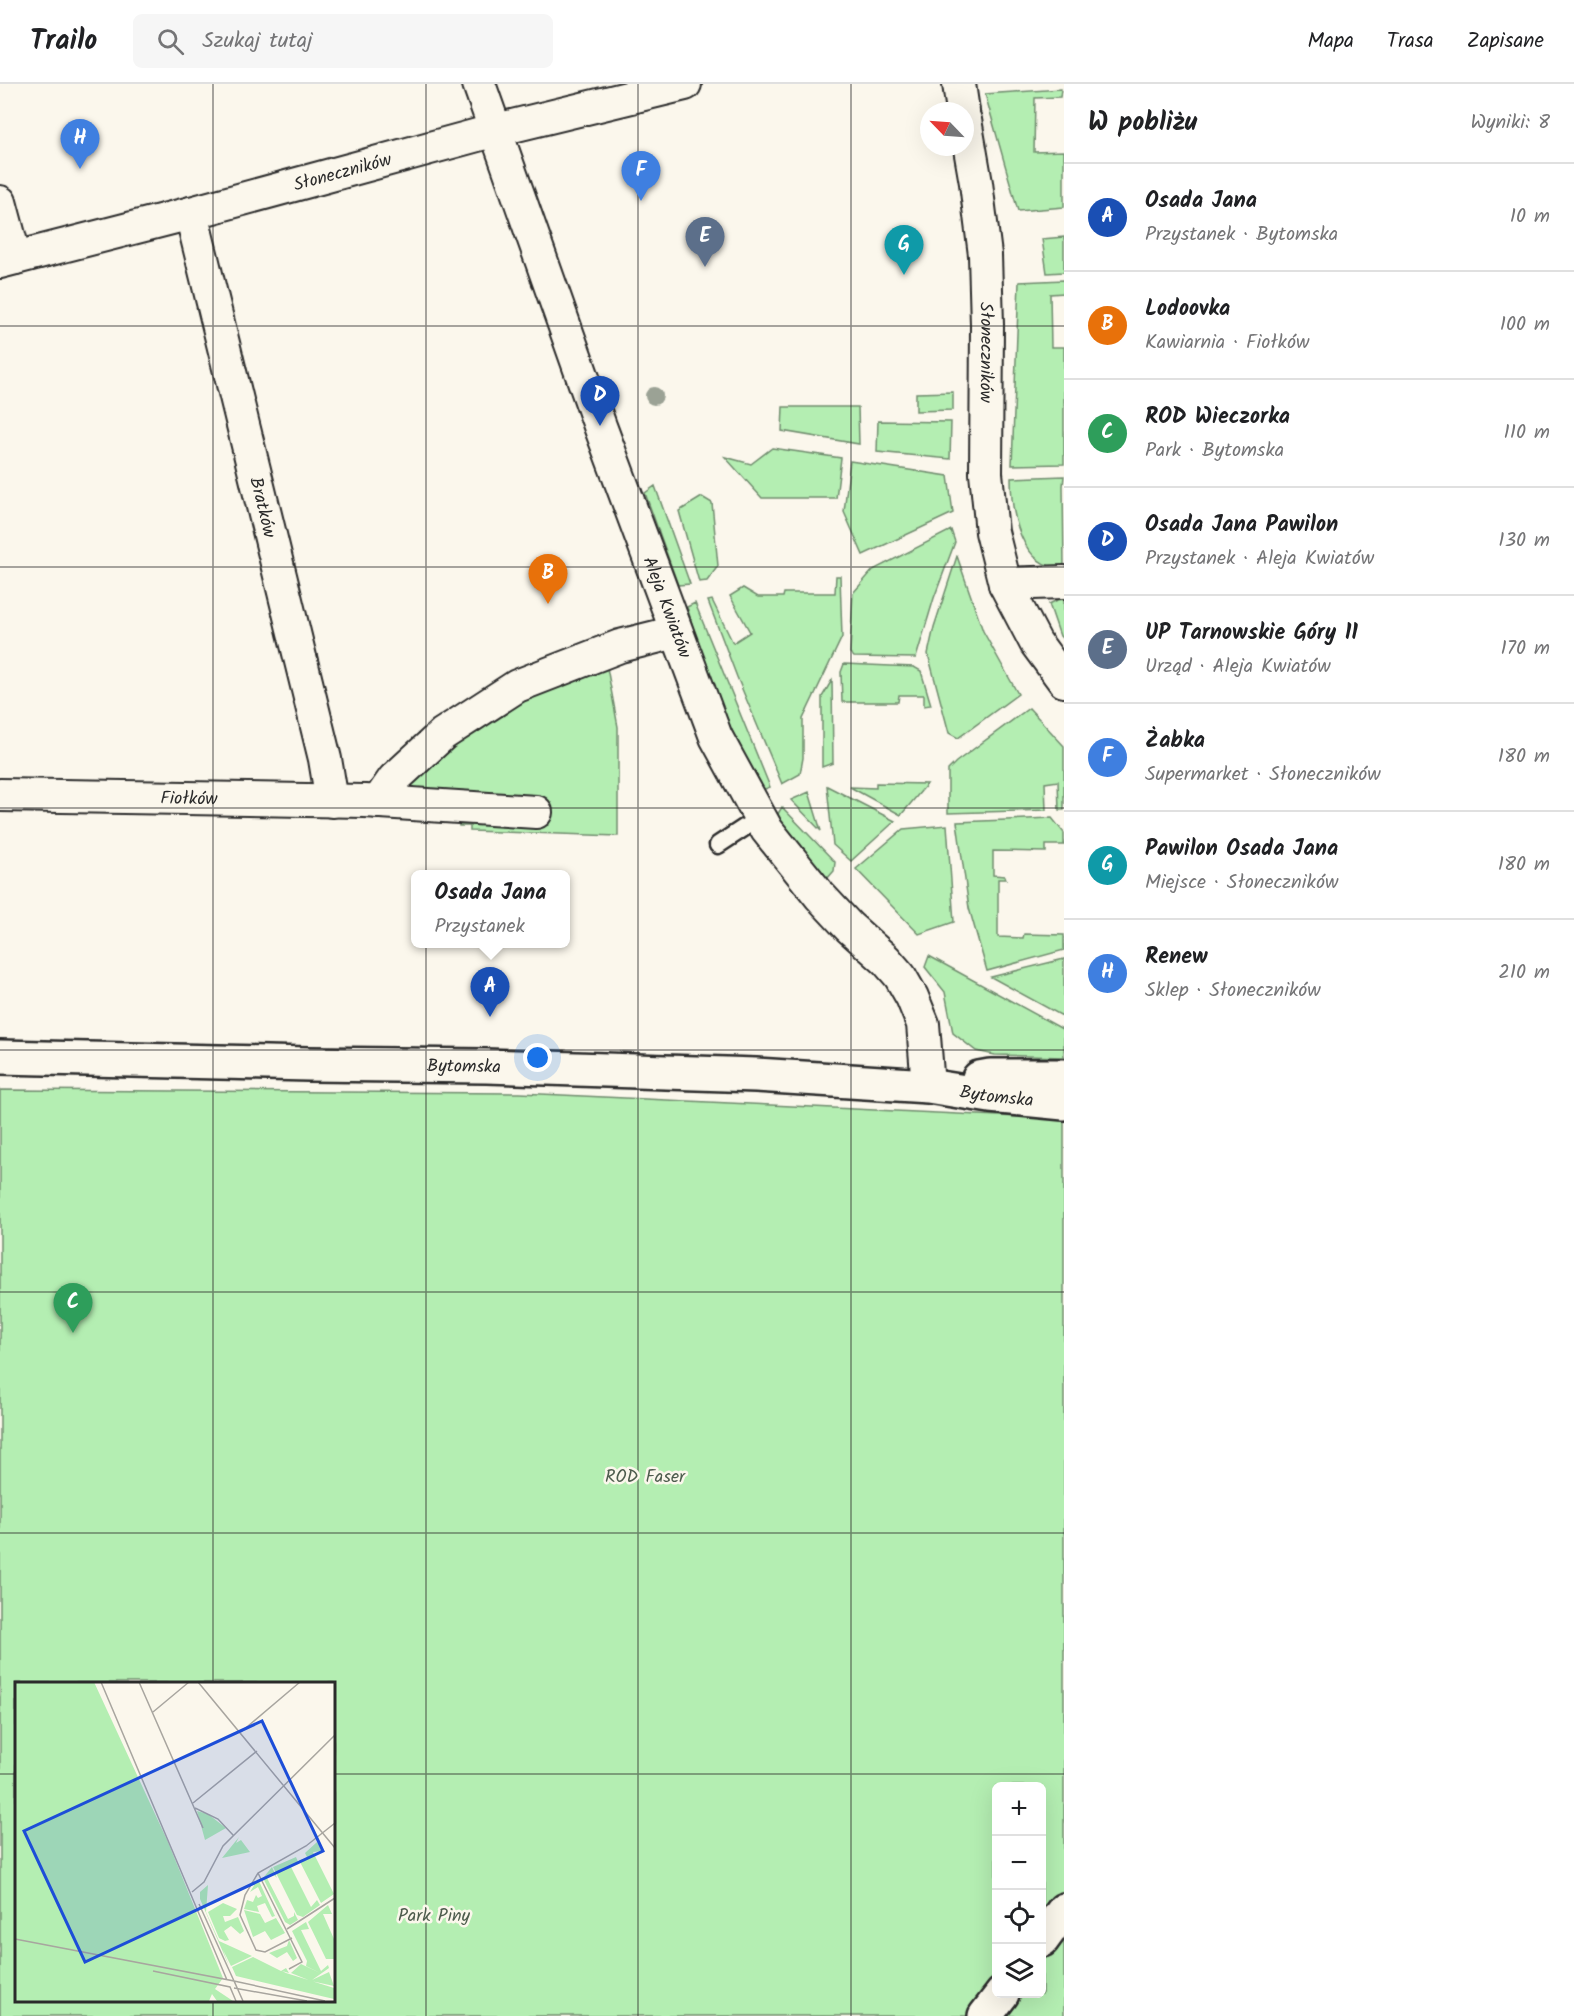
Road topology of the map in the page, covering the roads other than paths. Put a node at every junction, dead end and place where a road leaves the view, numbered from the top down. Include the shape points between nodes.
1 (479, 84) edge
2 (685, 84) edge
3 (959, 84) edge
4 (962, 102) edge
5 (496, 130) junction
6 (971, 156) edge
7 (0, 202) edge
8 (191, 213) junction
9 (8, 260) edge
10 (1064, 582) edge
11 (1005, 584) junction
12 (676, 632) junction
13 (1064, 681) edge
14 (0, 795) edge
15 (332, 801) junction
16 (378, 802) junction
17 (536, 812) dead end
18 (759, 818) junction
19 (718, 844) dead end
20 (0, 1057) edge
21 (1064, 1076) edge
22 (928, 1086) junction
23 (1064, 1103) edge
24 (1064, 1910) edge
25 (1046, 1933) edge
26 (999, 1998) edge
27 (985, 2016) edge

1 - 5 street, Aleja Kwiatów
2 - 5 street, Słoneczników
3 - 4 street
5 - 8 street, Słoneczników
5 - 12 street, Aleja Kwiatów
6 - 11 street, Słoneczników via 985,255 986,473 992,532
7 - 9 street
8 - 9 street, Słoneczników
8 - 15 street, Bratków
10 - 11 street
11 - 13 street, Słoneczników via 1036,643
12 - 16 street via 620,646 517,687 443,734 394,779
12 - 18 street, Aleja Kwiatów via 716,737
14 - 15 street, Fiołków
15 - 16 street, Fiołków
16 - 17 street, Fiołków
18 - 19 lane
18 - 22 street, Aleja Kwiatów via 820,896 900,976 923,1024
20 - 22 main road, Bytomska via 486,1066 756,1075
21 - 22 main road, Bytomska via 990,1076
22 - 23 main road, Bytomska
24 - 25 main road
26 - 27 main road

